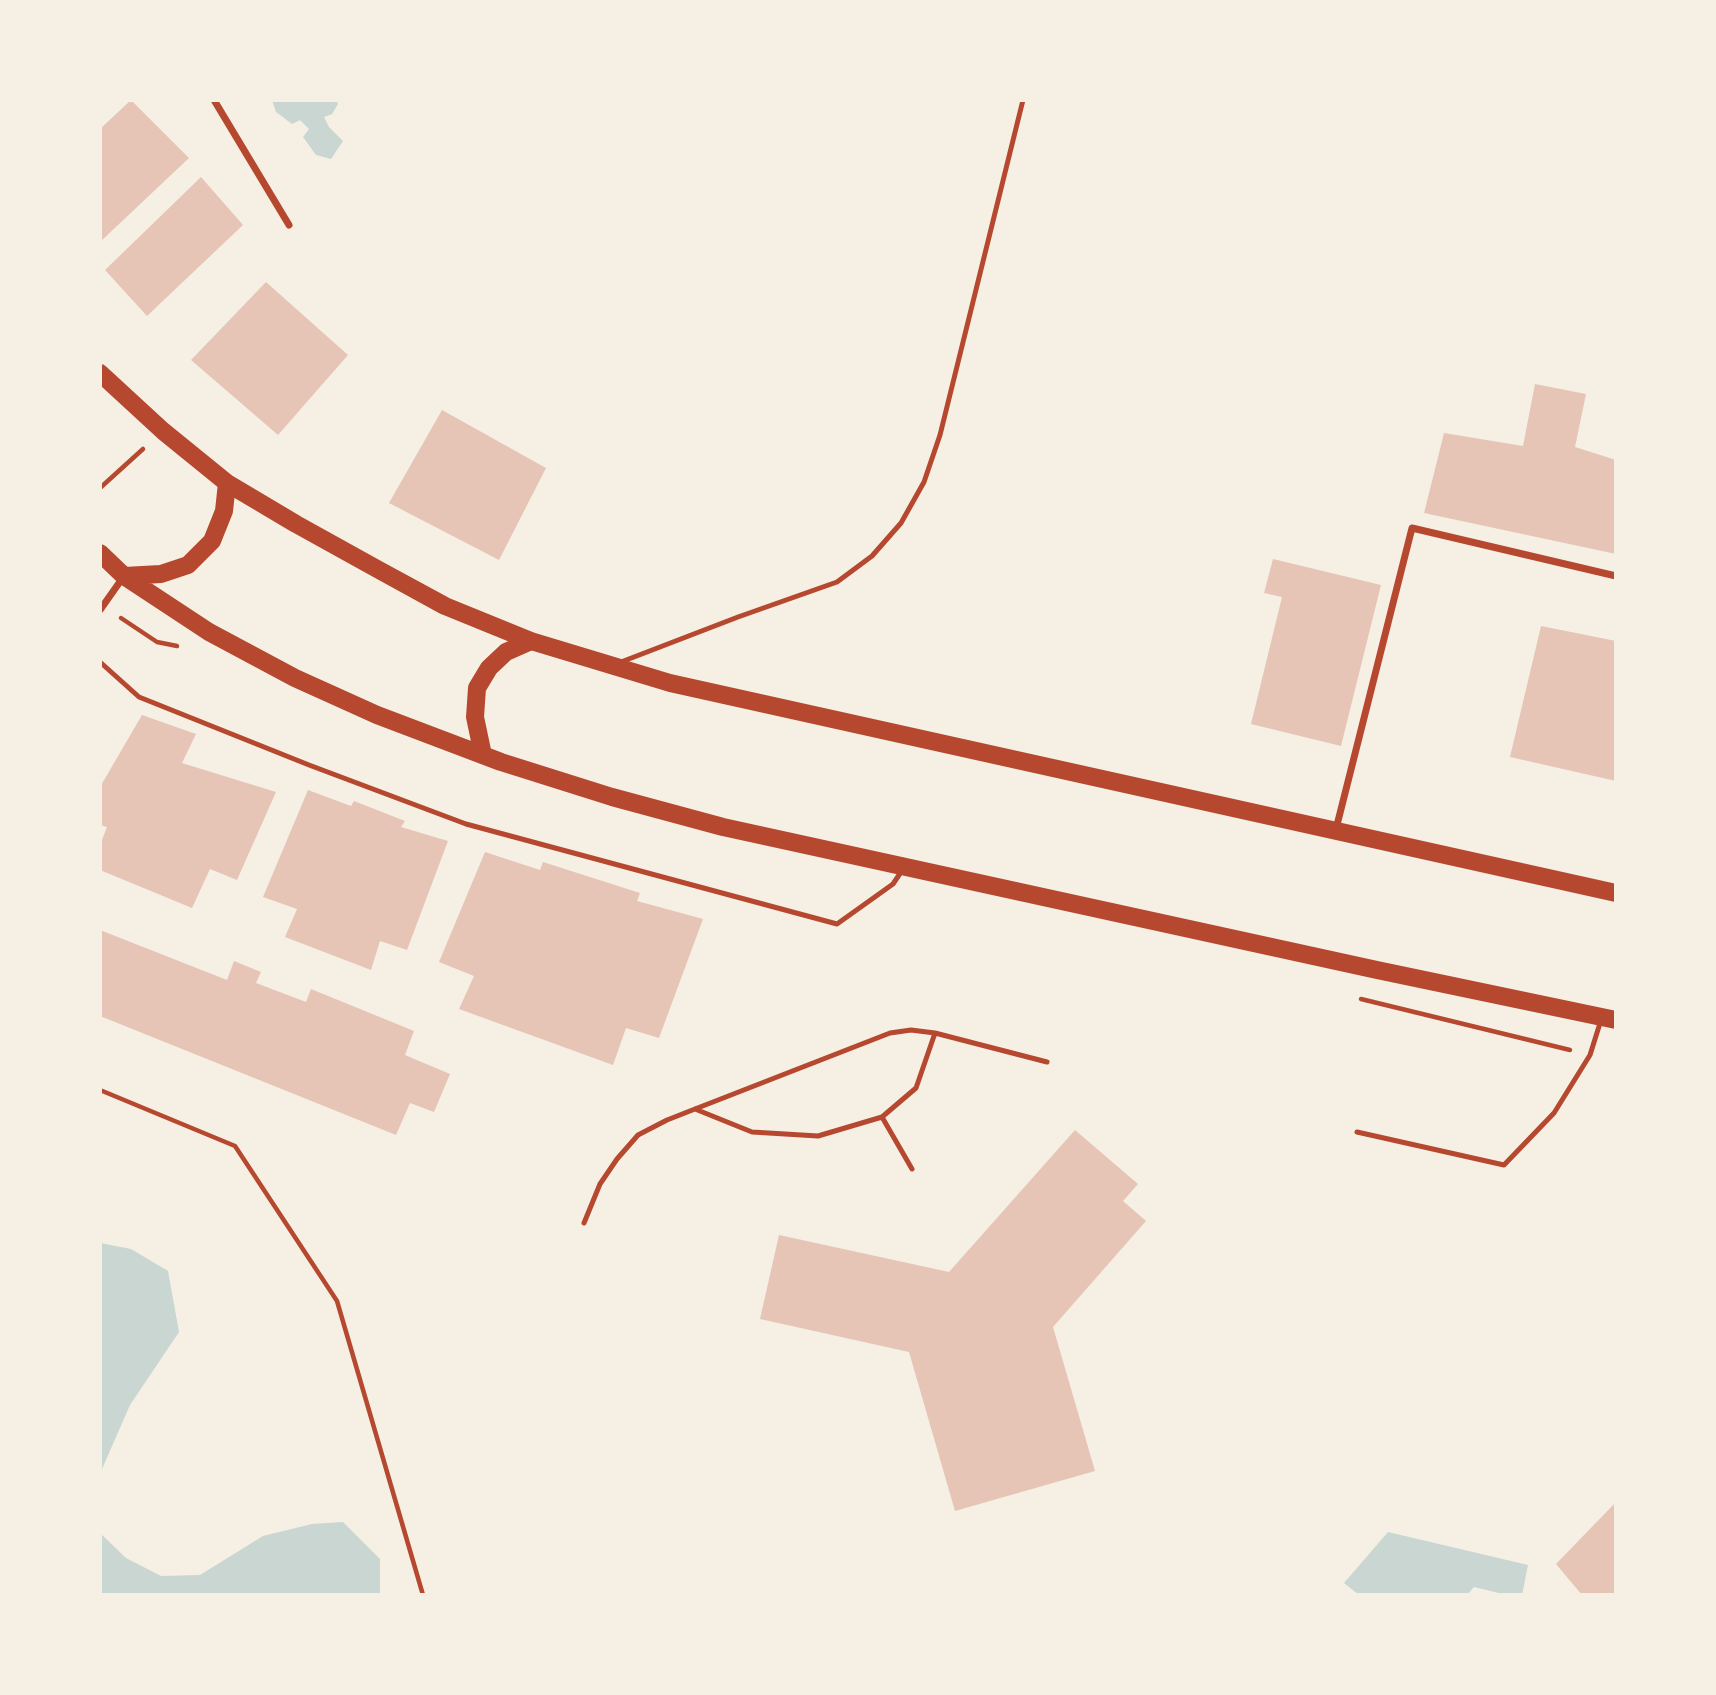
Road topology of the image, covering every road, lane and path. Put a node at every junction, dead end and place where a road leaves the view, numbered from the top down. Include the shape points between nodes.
1 (214, 100) edge
2 (1023, 100) edge
3 (289, 225) dead end
4 (100, 373) edge
5 (163, 431) junction
6 (227, 483) junction
7 (100, 488) edge
8 (100, 553) edge
9 (124, 576) junction
10 (1616, 576) edge
11 (100, 610) edge
12 (531, 640) junction
13 (100, 662) edge
14 (611, 666) junction
15 (483, 755) junction
16 (1336, 829) junction
17 (904, 866) junction
18 (1616, 892) edge
19 (1609, 1018) edge
20 (935, 1033) junction
21 (1047, 1062) dead end
22 (100, 1090) edge
23 (695, 1109) junction
24 (882, 1117) junction
25 (1357, 1132) dead end
26 (912, 1169) dead end
27 (583, 1223) dead end
28 (423, 1595) edge

1 - 3 street
2 - 14 lane via 940,435 924,482 901,523 872,556 837,582
4 - 5 main road
5 - 6 main road
5 - 7 path
6 - 9 main road via 224,511 212,541 188,565 161,574
6 - 12 main road via 445,606
8 - 9 main road
9 - 11 street
9 - 15 main road via 209,632 295,678
10 - 16 street via 1412,528
12 - 14 main road
12 - 15 main road via 506,652 477,688 475,717
13 - 17 lane via 139,696 466,824 837,924 893,884
14 - 16 main road via 670,683
15 - 17 main road via 723,827
16 - 18 main road
17 - 19 main road
19 - 25 lane via 1554,1113 1504,1166
20 - 21 lane
20 - 23 lane via 890,1033
20 - 24 lane via 916,1088
22 - 28 path via 235,1146 337,1301
23 - 24 lane via 752,1132 818,1136
23 - 27 lane via 638,1135 600,1184
24 - 26 lane

